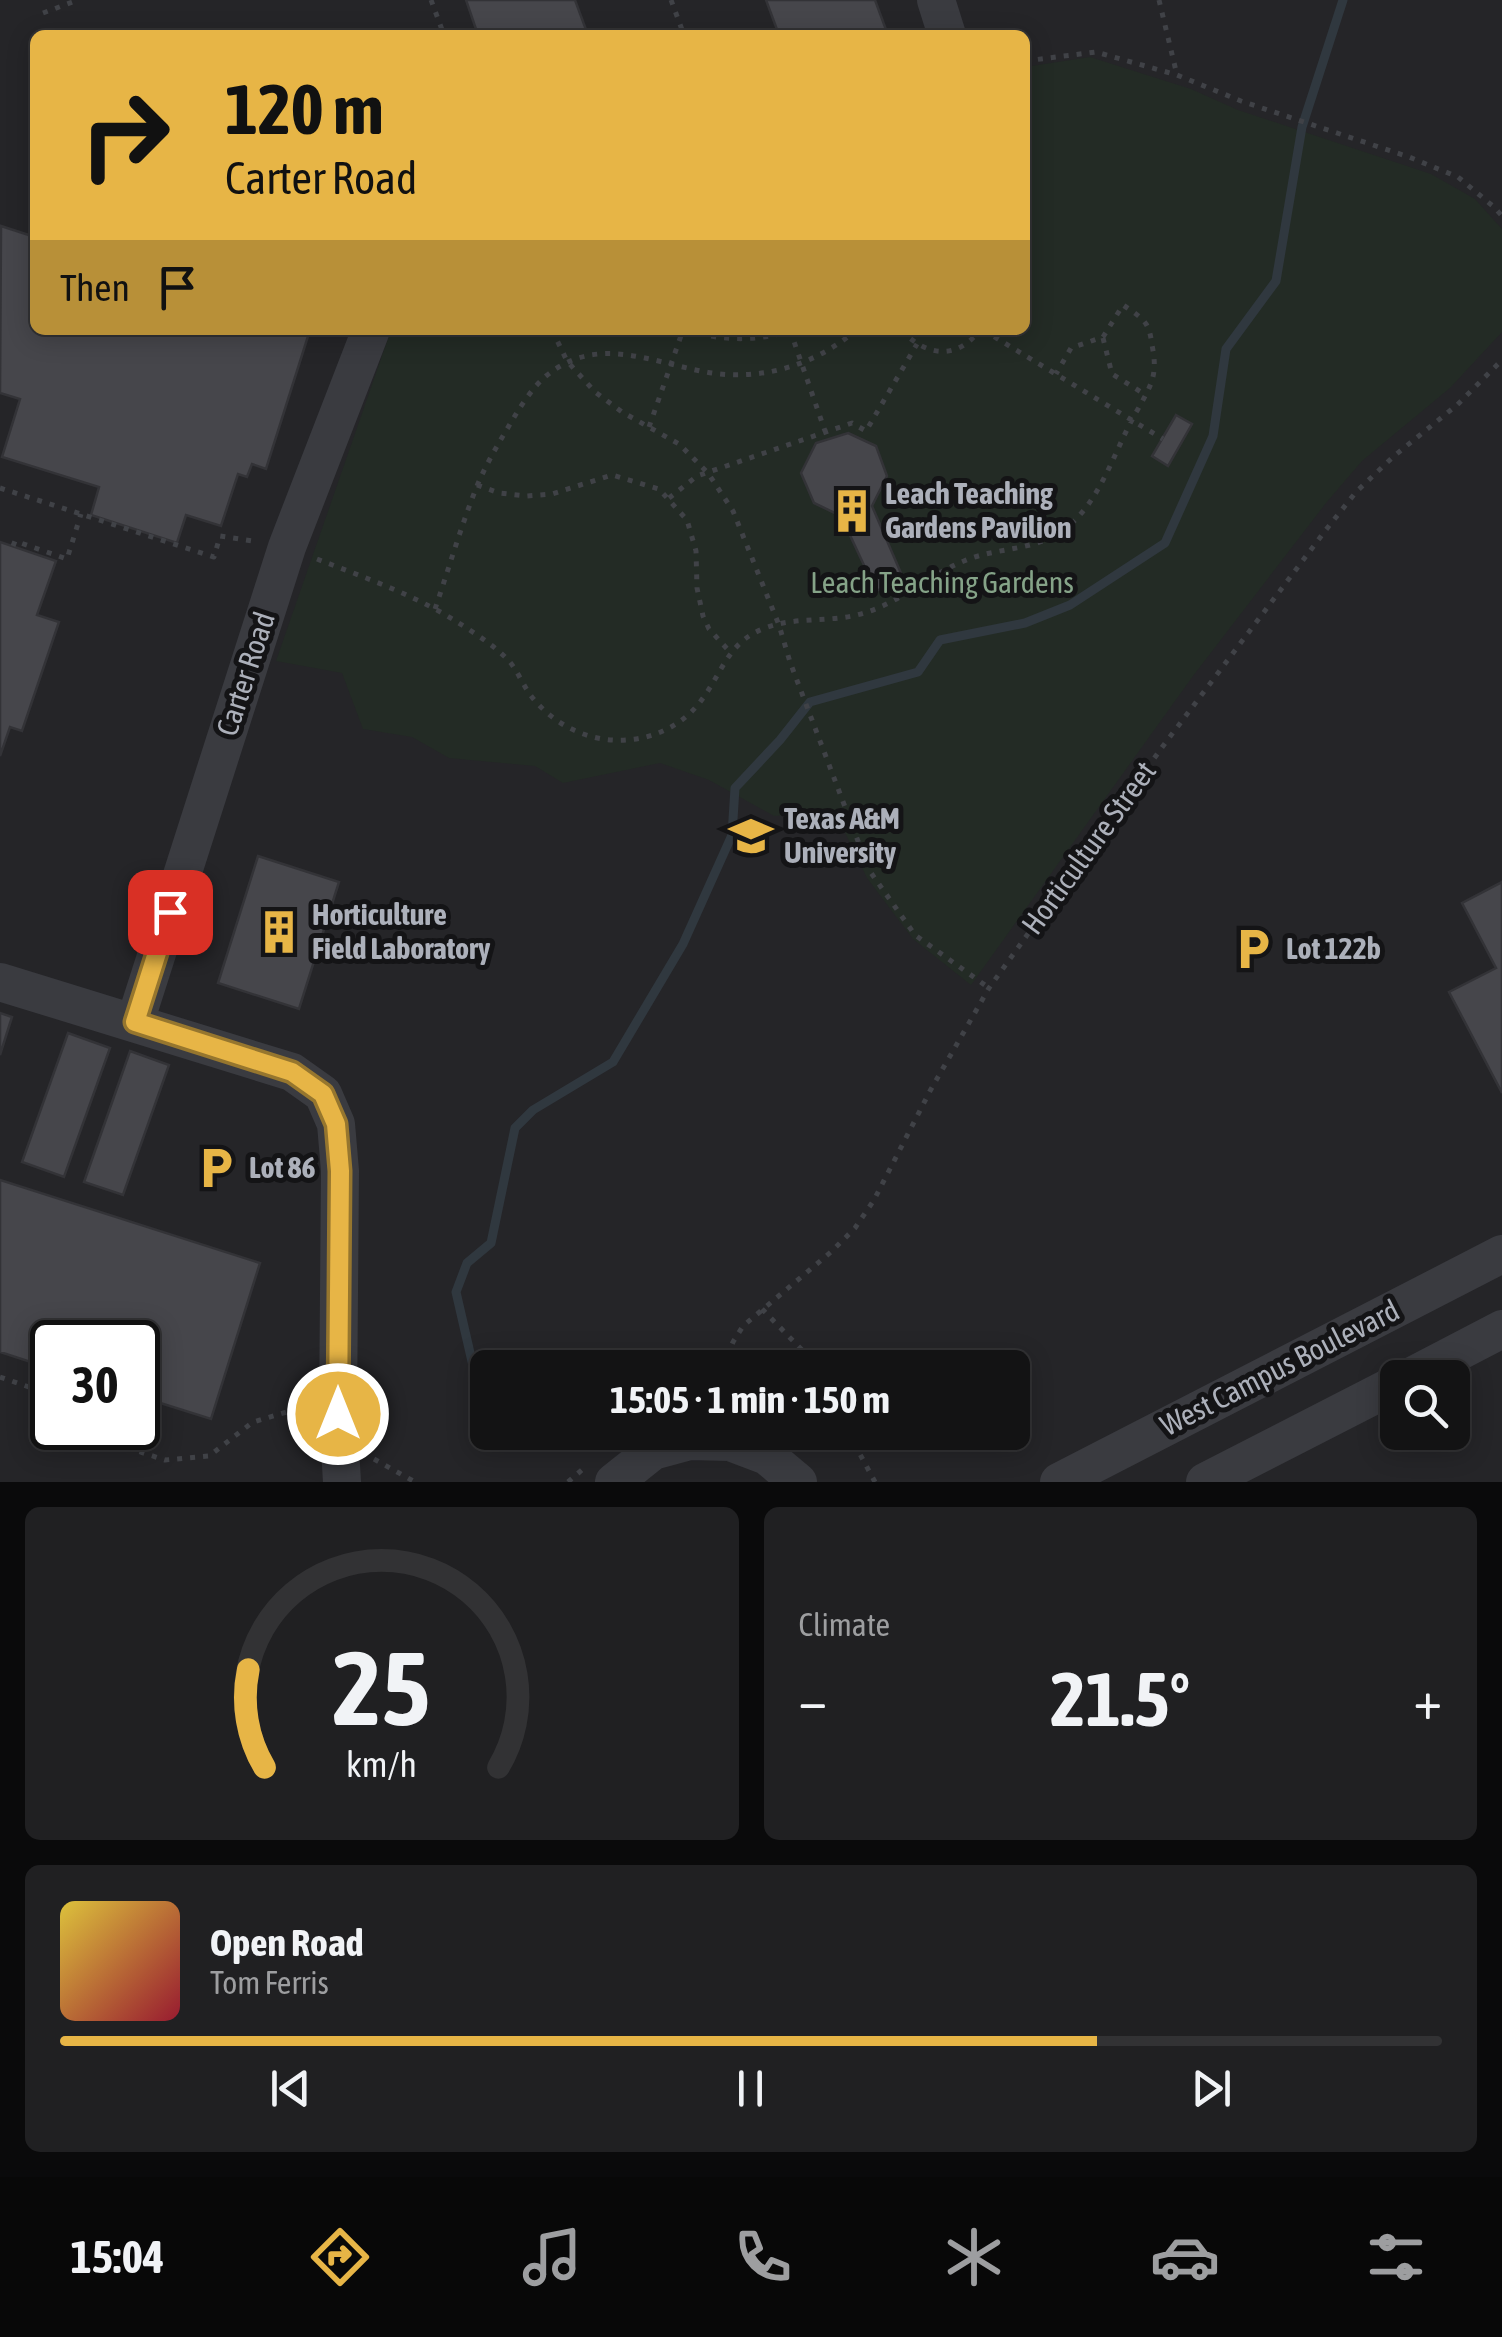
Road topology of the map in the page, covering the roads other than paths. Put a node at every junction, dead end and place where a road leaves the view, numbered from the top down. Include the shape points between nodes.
1 (936, 0) edge
2 (945, 30) edge
3 (369, 335) edge
4 (0, 982) edge
5 (135, 1022) junction
6 (1502, 1254) edge
7 (1502, 1329) edge
8 (1443, 1360) edge
9 (1380, 1392) edge
10 (342, 1482) edge
11 (614, 1482) edge
12 (798, 1482) edge
13 (1059, 1482) edge
14 (1205, 1482) edge

1 - 2 street
3 - 5 street, Carter Road via 287,547
4 - 5 street
5 - 10 street via 292,1072 323,1094 336,1124 340,1171
6 - 13 street, West Campus Boulevard
7 - 8 street
9 - 14 street
11 - 12 street via 654,1451 690,1441 730,1442 767,1456

